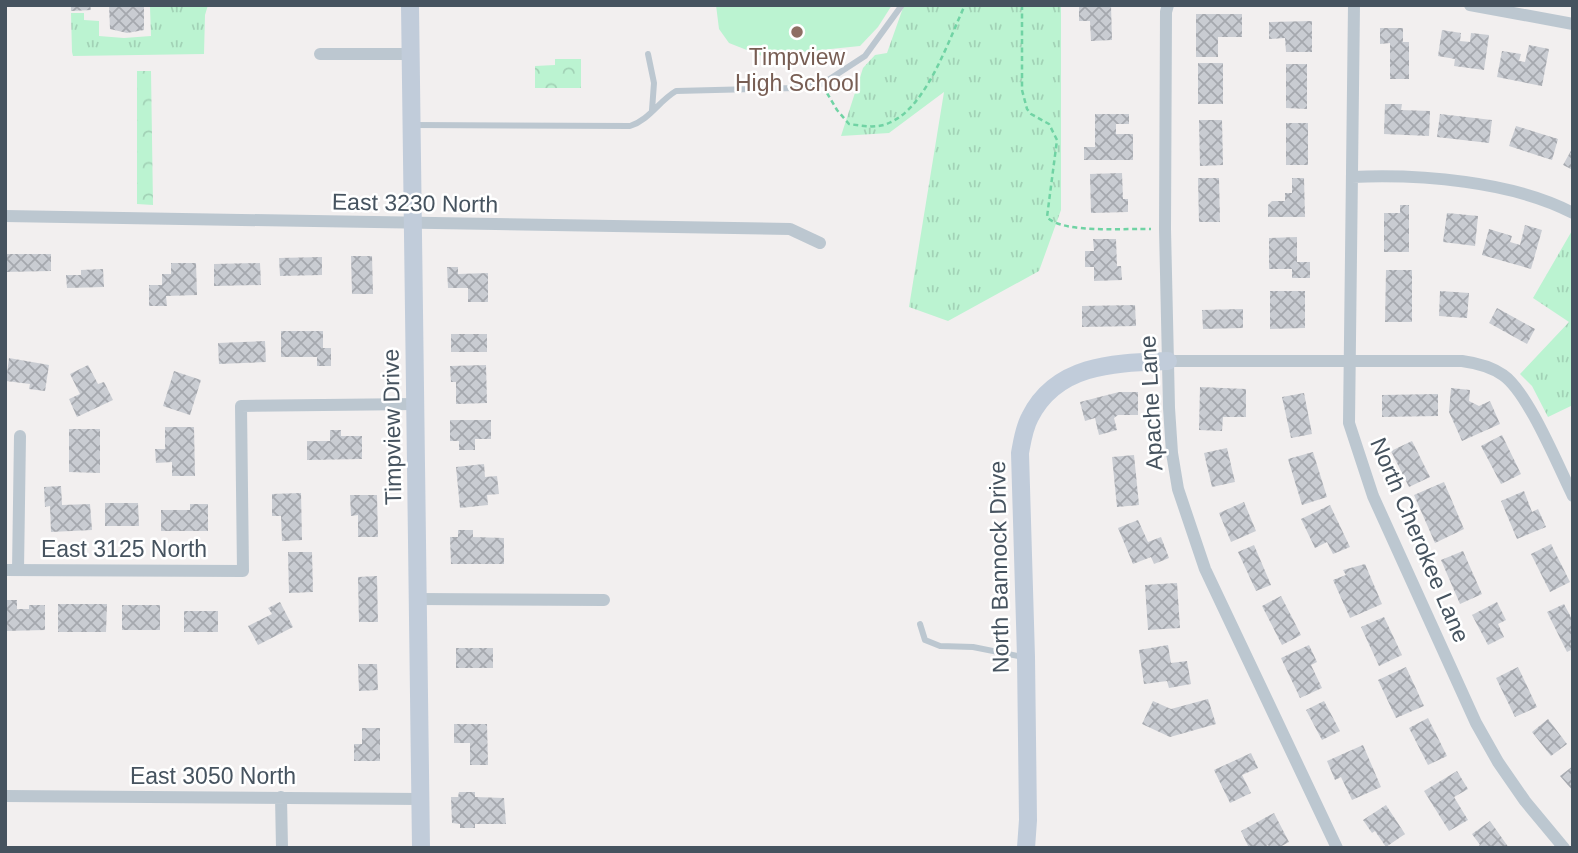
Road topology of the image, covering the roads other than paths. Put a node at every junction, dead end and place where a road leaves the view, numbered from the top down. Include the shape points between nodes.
1 (410, 5) edge
2 (902, 5) edge
3 (1168, 5) edge
4 (1354, 5) edge
5 (1470, 5) edge
6 (1573, 24) edge
7 (320, 54) dead end
8 (410, 54) junction
9 (648, 54) dead end
10 (652, 110) junction
11 (412, 125) junction
12 (1352, 177) junction
13 (1573, 213) edge
14 (5, 216) edge
15 (413, 224) junction
16 (820, 243) dead end
17 (1168, 362) junction
18 (1351, 363) junction
19 (416, 404) junction
20 (20, 436) dead end
21 (1573, 496) edge
22 (12, 570) edge
23 (418, 599) junction
24 (604, 600) dead end
25 (920, 624) dead end
26 (1026, 657) junction
27 (5, 796) edge
28 (281, 797) junction
29 (421, 799) junction
30 (282, 848) edge
31 (421, 848) edge
32 (1026, 848) edge
33 (1337, 848) edge
34 (1564, 848) edge

1 - 8 street, Timpview Drive
2 - 10 lane via 865,56 822,84 676,91
3 - 17 street, Apache Lane
4 - 12 street, North Cherokee Lane
5 - 6 street
7 - 8 street
8 - 11 street, Timpview Drive
9 - 10 lane via 654,83
10 - 11 lane via 640,123 629,126
11 - 15 street, Timpview Drive
12 - 13 street via 1385,175 1495,186
12 - 18 street, North Cherokee Lane
14 - 15 street, East 3230 North
15 - 16 street, East 3230 North via 790,229
15 - 19 street, Timpview Drive
17 - 18 street, North Bannock Drive
17 - 26 street, North Bannock Drive via 1116,363 1077,372 1052,388 1029,418 1020,453
17 - 33 street, Apache Lane via 1172,453 1190,526 1205,569
18 - 21 street, North Bannock Drive via 1478,363 1504,375 1523,396
18 - 34 street, North Cherokee Lane via 1349,423 1373,496 1476,723 1525,801
19 - 22 street, East 3125 North via 241,406 243,571
19 - 23 street, Timpview Drive
20 - 22 street
23 - 24 street
23 - 29 street, Timpview Drive
25 - 26 lane via 931,644
26 - 32 street, North Bannock Drive
27 - 28 street, East 3050 North
28 - 29 street, East 3050 North
28 - 30 street
29 - 31 street, Timpview Drive

